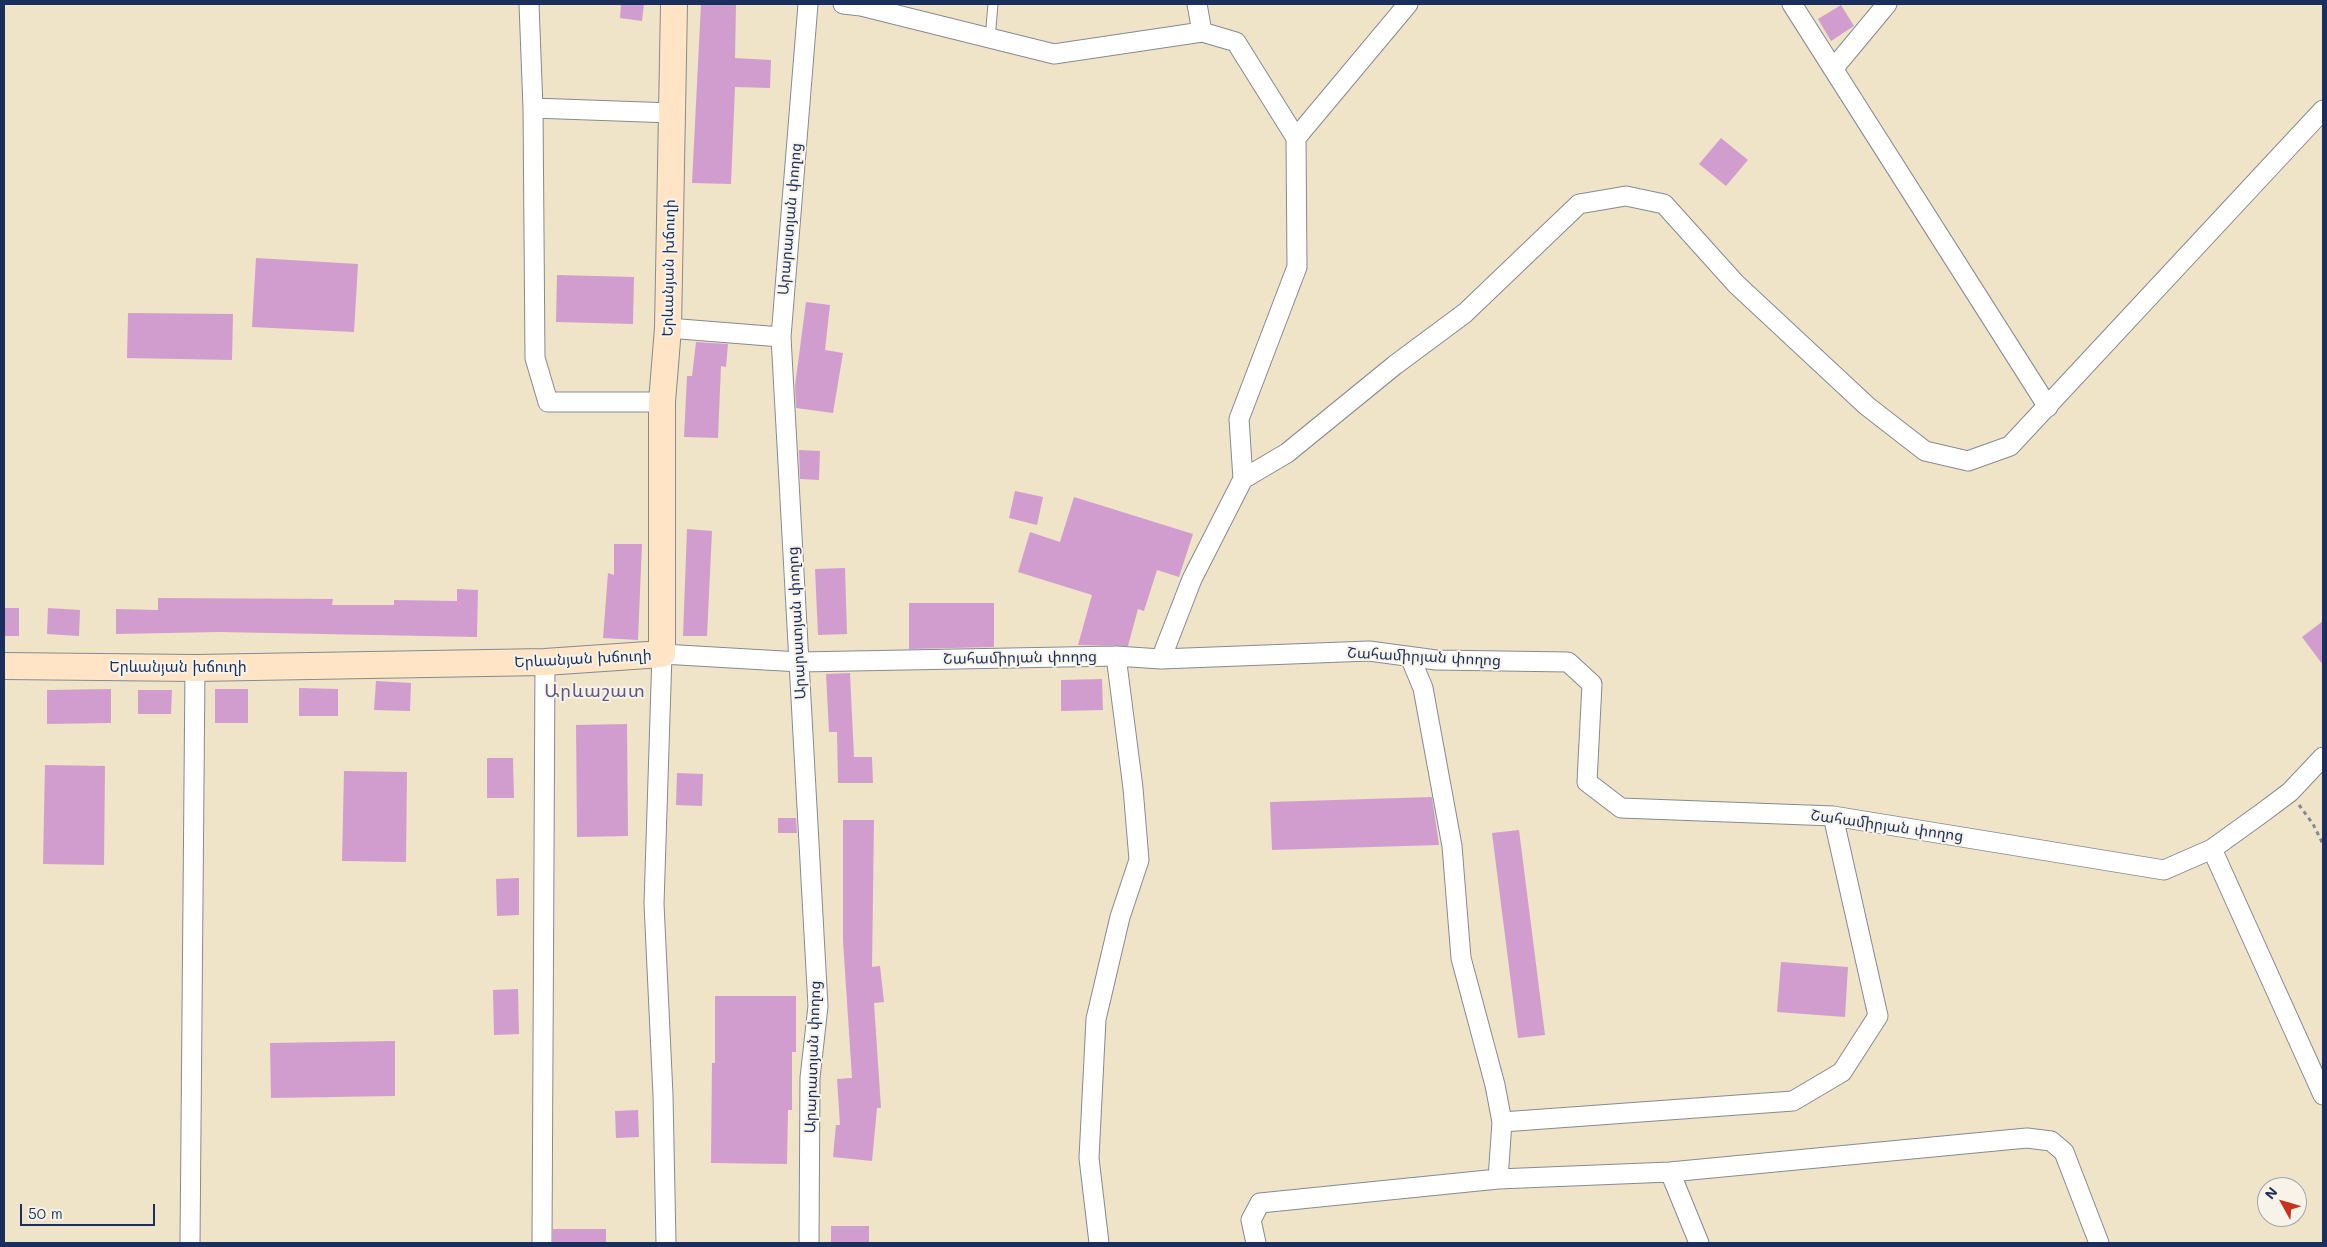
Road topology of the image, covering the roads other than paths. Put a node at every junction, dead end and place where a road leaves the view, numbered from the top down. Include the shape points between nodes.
1 (529, 4) edge
2 (674, 4) edge
3 (808, 4) edge
4 (843, 4) edge
5 (993, 4) edge
6 (1197, 4) edge
7 (1408, 4) edge
8 (1792, 4) edge
9 (1887, 4) edge
10 (1202, 32) junction
11 (990, 39) junction
12 (1833, 69) junction
13 (532, 108) junction
14 (2323, 110) edge
15 (672, 113) junction
16 (1296, 138) junction
17 (668, 328) junction
18 (781, 337) junction
19 (662, 402) junction
20 (2048, 407) junction
21 (1242, 479) junction
22 (662, 654) junction
23 (1116, 656) junction
24 (1410, 657) junction
25 (1162, 659) junction
26 (545, 662) junction
27 (800, 662) junction
28 (4, 666) edge
29 (195, 668) junction
30 (2323, 757) edge
31 (1833, 816) junction
32 (2212, 849) junction
33 (2323, 1095) edge
34 (1502, 1122) junction
35 (1670, 1172) junction
36 (1498, 1179) junction
37 (190, 1243) edge
38 (542, 1243) edge
39 (666, 1243) edge
40 (809, 1243) edge
41 (1098, 1243) edge
42 (1256, 1243) edge
43 (1700, 1243) edge
44 (2099, 1243) edge

1 - 13 street
2 - 15 main road, Երևանյան խճուղի
3 - 18 street, Արարատյան փողոց
4 - 11 street
5 - 11 lane
6 - 10 street
7 - 16 street
8 - 12 street
9 - 12 street
10 - 11 street via 1054,54
10 - 16 street via 1236,42
12 - 20 street
13 - 15 street
13 - 19 street via 535,358 548,402
14 - 20 street
15 - 17 main road, Երևանյան խճուղի
16 - 21 street via 1297,267 1239,419
17 - 18 street
17 - 19 main road, Երևանյան խճուղի
18 - 27 street, Արարատյան փողոց
19 - 22 main road, Երևանյան խճուղի
20 - 21 street via 2010,446 1968,461 1925,451 1867,406 1736,284 1664,204 1626,196 1579,204 1465,313 1287,453
21 - 25 street via 1192,579
22 - 26 main road, Երևանյան խճուղի
22 - 27 street, Շահամիրյան փողոց
22 - 39 street via 654,904
23 - 25 street, Շահամիրյան փողոց
23 - 27 street, Շահամիրյան փողոց
23 - 41 street via 1139,860 1120,917 1096,1019 1089,1158
24 - 25 street, Շահամիրյան փողոց via 1369,651
24 - 31 street, Շահամիրյան փողոց via 1568,662 1592,684 1587,782 1621,808
24 - 34 street via 1423,688 1452,846 1461,958
26 - 29 main road, Երևանյան խճուղի
26 - 38 street
27 - 40 street, Արարատյան փողոց via 818,1006 810,1078
28 - 29 main road, Երևանյան խճուղի
29 - 37 street
30 - 32 street, Շահամիրյան փողոց via 2290,792
31 - 32 street, Շահամիրյան փողոց via 2164,870
31 - 34 street via 1878,1016 1842,1072 1793,1100
32 - 33 street
34 - 36 street
35 - 36 street
35 - 43 street
35 - 44 street via 2027,1138 2050,1141 2064,1152
36 - 42 street via 1260,1203 1252,1220

